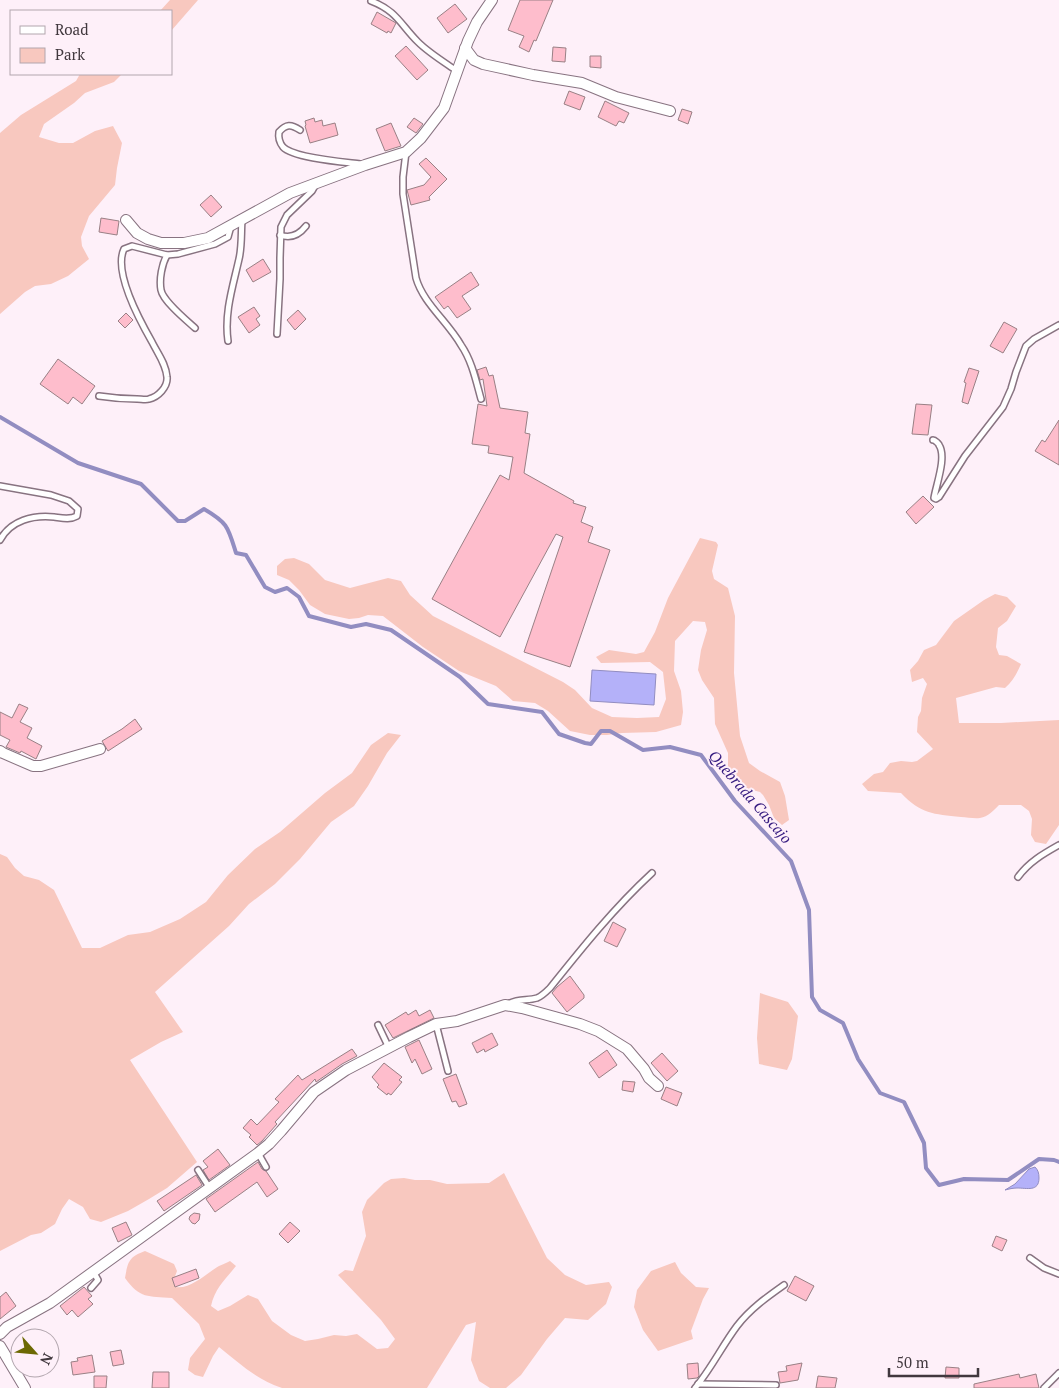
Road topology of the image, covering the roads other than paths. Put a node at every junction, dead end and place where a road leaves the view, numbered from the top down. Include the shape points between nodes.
1 (492, 0) edge
2 (371, 1) edge
3 (465, 48) junction
4 (457, 71) junction
5 (670, 111) dead end
6 (300, 130) dead end
7 (406, 152) junction
8 (366, 164) junction
9 (318, 182) junction
10 (242, 219) junction
11 (126, 220) dead end
12 (231, 225) junction
13 (306, 226) dead end
14 (280, 235) junction
15 (167, 255) junction
16 (1059, 325) edge
17 (195, 328) dead end
18 (277, 334) dead end
19 (228, 341) dead end
20 (99, 396) dead end
21 (481, 399) dead end
22 (933, 440) dead end
23 (0, 486) edge
24 (0, 540) edge
25 (0, 750) edge
26 (100, 750) dead end
27 (1059, 845) edge
28 (652, 874) dead end
29 (1018, 877) dead end
30 (505, 1005) junction
31 (436, 1024) junction
32 (378, 1025) dead end
33 (388, 1048) junction
34 (448, 1071) dead end
35 (658, 1086) dead end
36 (258, 1153) junction
37 (266, 1167) dead end
38 (198, 1170) dead end
39 (209, 1187) junction
40 (1030, 1258) dead end
41 (93, 1271) junction
42 (1059, 1274) edge
43 (784, 1285) dead end
44 (90, 1288) dead end
45 (0, 1334) edge
46 (0, 1346) edge
47 (1059, 1373) edge
48 (776, 1385) dead end
49 (696, 1386) edge
50 (25, 1388) edge
51 (1044, 1388) edge

1 - 3 street via 476,22
2 - 4 lane via 391,12 419,43
3 - 4 street
3 - 5 street via 474,60 483,64 582,82 616,97
4 - 7 street via 441,113 422,138
6 - 8 lane via 288,125 279,132 278,139 291,152
7 - 8 street
7 - 21 lane via 403,194 418,287 462,345
8 - 9 street
9 - 10 street
9 - 14 lane via 287,215
10 - 12 street
10 - 19 lane via 240,256 227,318
11 - 12 street via 137,233 161,243 208,238
12 - 15 lane via 228,237 215,244
13 - 14 lane via 294,236
14 - 18 lane
15 - 17 lane via 161,291 174,309
15 - 20 lane via 132,246 124,249 121,255 121,270 136,312 164,362 168,380 162,392 150,399
16 - 22 lane via 1026,346 1003,407 936,499 942,452
23 - 24 lane via 51,495 69,501 78,509 77,516 72,519 31,517 15,524
25 - 26 street via 33,766
27 - 29 lane via 1025,867
28 - 30 lane via 632,891 542,996
30 - 31 street via 457,1021
30 - 35 street via 580,1024 598,1032 627,1049
31 - 33 street
31 - 34 lane
32 - 33 lane
33 - 36 street via 346,1070 314,1092
36 - 37 lane
36 - 39 street
38 - 39 lane
39 - 41 street
40 - 42 lane
41 - 44 lane via 98,1280
41 - 45 street
43 - 49 lane via 738,1324
46 - 50 street
47 - 51 lane
48 - 49 lane

